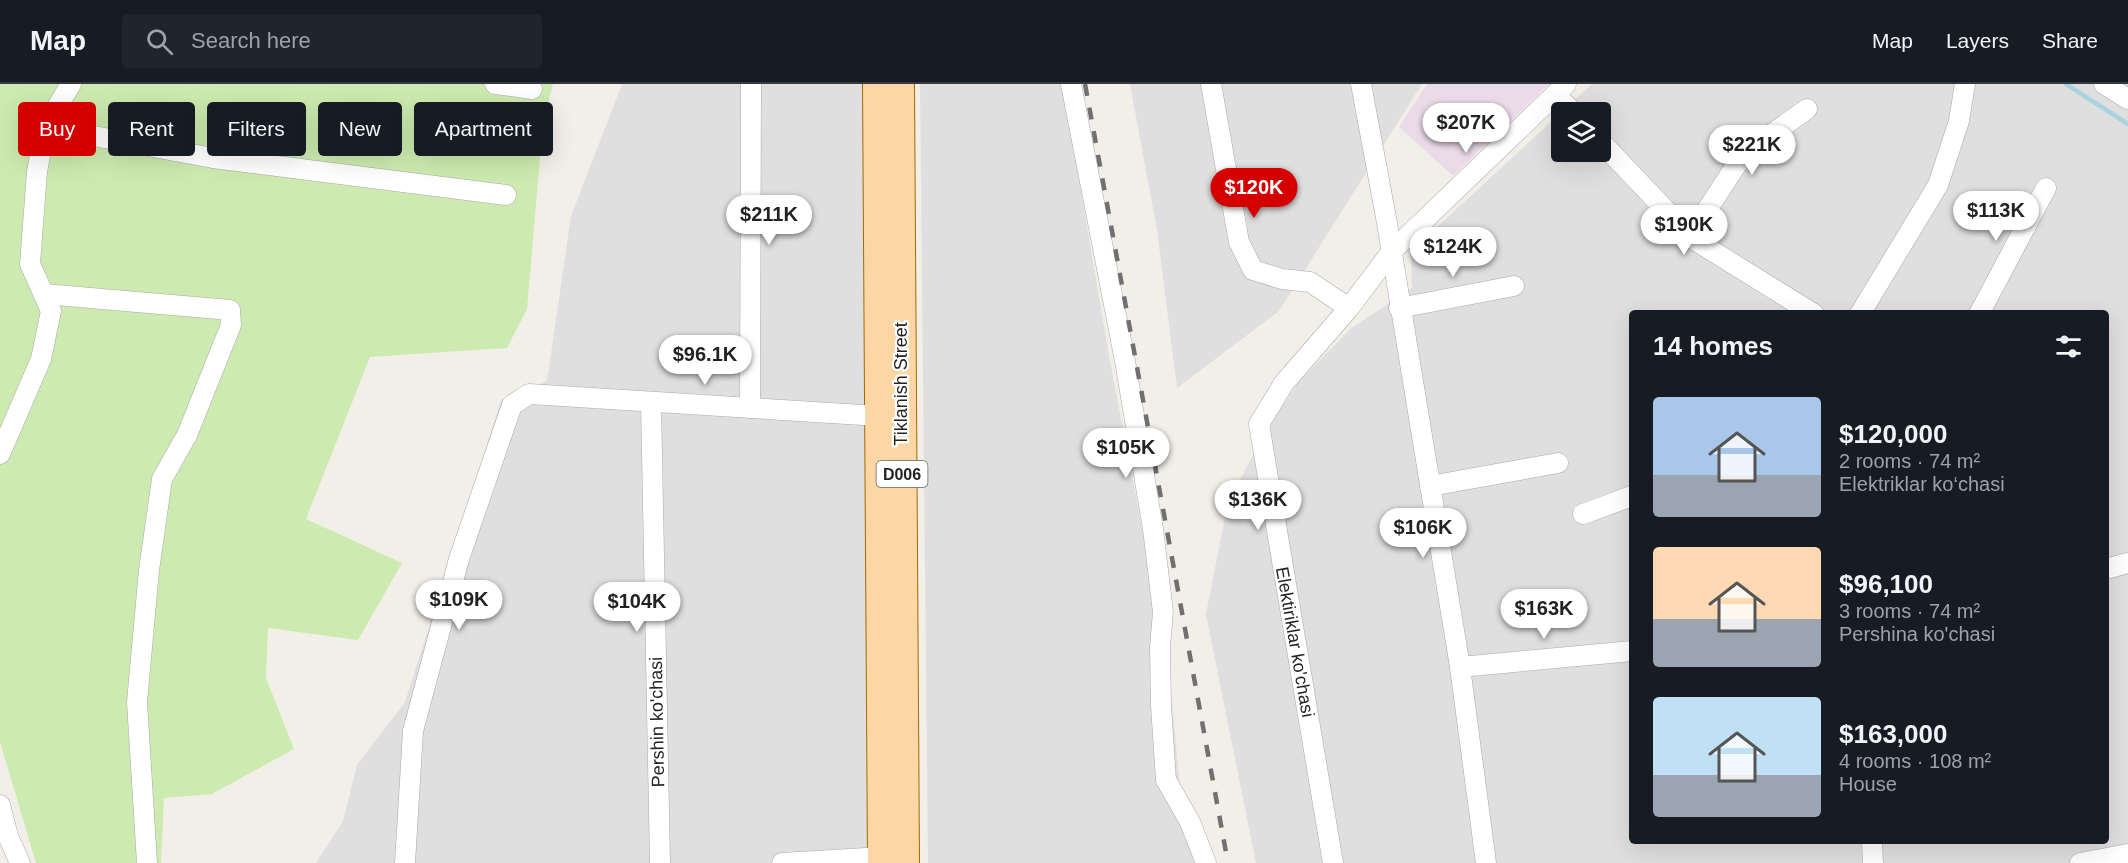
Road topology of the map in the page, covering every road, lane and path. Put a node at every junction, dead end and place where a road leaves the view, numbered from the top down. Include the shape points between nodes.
1 (71, 84) edge
2 (495, 84) edge
3 (751, 84) edge
4 (878, 84) edge
5 (899, 84) edge
6 (1071, 84) edge
7 (1211, 84) edge
8 (1361, 84) edge
9 (1965, 84) edge
10 (2104, 84) edge
11 (532, 89) dead end
12 (1561, 89) edge
13 (2128, 99) edge
14 (60, 102) edge
15 (1807, 109) dead end
16 (96, 136) edge
17 (1611, 153) edge
18 (40, 156) edge
19 (2046, 188) dead end
20 (507, 195) dead end
21 (1690, 236) junction
22 (1392, 251) junction
23 (1514, 286) dead end
24 (44, 294) junction
25 (1349, 308) junction
26 (1399, 308) junction
27 (1808, 310) edge
28 (1862, 310) edge
29 (1980, 310) edge
30 (651, 402) junction
31 (750, 408) junction
32 (879, 416) junction
33 (0, 454) edge
34 (1558, 462) dead end
35 (1430, 486) junction
36 (1629, 497) edge
37 (1583, 514) dead end
38 (2128, 563) edge
39 (2109, 568) edge
40 (1629, 651) edge
41 (1460, 667) junction
42 (0, 805) edge
43 (1872, 844) edge
44 (2128, 854) edge
45 (890, 861) edge
46 (20, 863) edge
47 (147, 863) edge
48 (405, 863) edge
49 (660, 863) edge
50 (782, 863) edge
51 (1206, 863) edge
52 (1333, 863) edge
53 (1486, 863) edge
54 (1873, 863) edge
55 (2080, 863) edge

1 - 14 street
2 - 11 street
3 - 31 street
4 - 32 main road, Tiklanish Street / D006
5 - 45 main road, Tiklanish Street / D006
6 - 51 street via 1125,360 1153,529 1163,612 1161,705 1166,780 1190,822
7 - 25 street via 1239,242 1253,270 1310,282
8 - 22 street
9 - 28 street via 1959,121 1938,185
10 - 13 street
12 - 22 street, Elektiriklar ko'chasi
15 - 21 street via 1748,152
16 - 20 street via 213,158
17 - 21 street
18 - 24 street via 30,264
19 - 29 street
21 - 27 street
22 - 25 street, Elektiriklar ko'chasi
22 - 26 street
23 - 26 street
24 - 33 street via 51,311 41,359
24 - 47 street via 230,310 231,326 223,347 187,435 162,479 137,702
25 - 52 street, Elektiriklar ko'chasi via 1284,383 1259,424
26 - 35 street
30 - 31 street
30 - 48 street via 529,394 512,405 456,570 413,730
30 - 49 street, Pershin ko'chasi
31 - 32 street
32 - 45 main road, Tiklanish Street / D006
34 - 35 street
35 - 41 street
36 - 37 street
38 - 39 street
40 - 41 street
41 - 53 street
42 - 46 street
43 - 54 street
44 - 55 street
45 - 50 street

